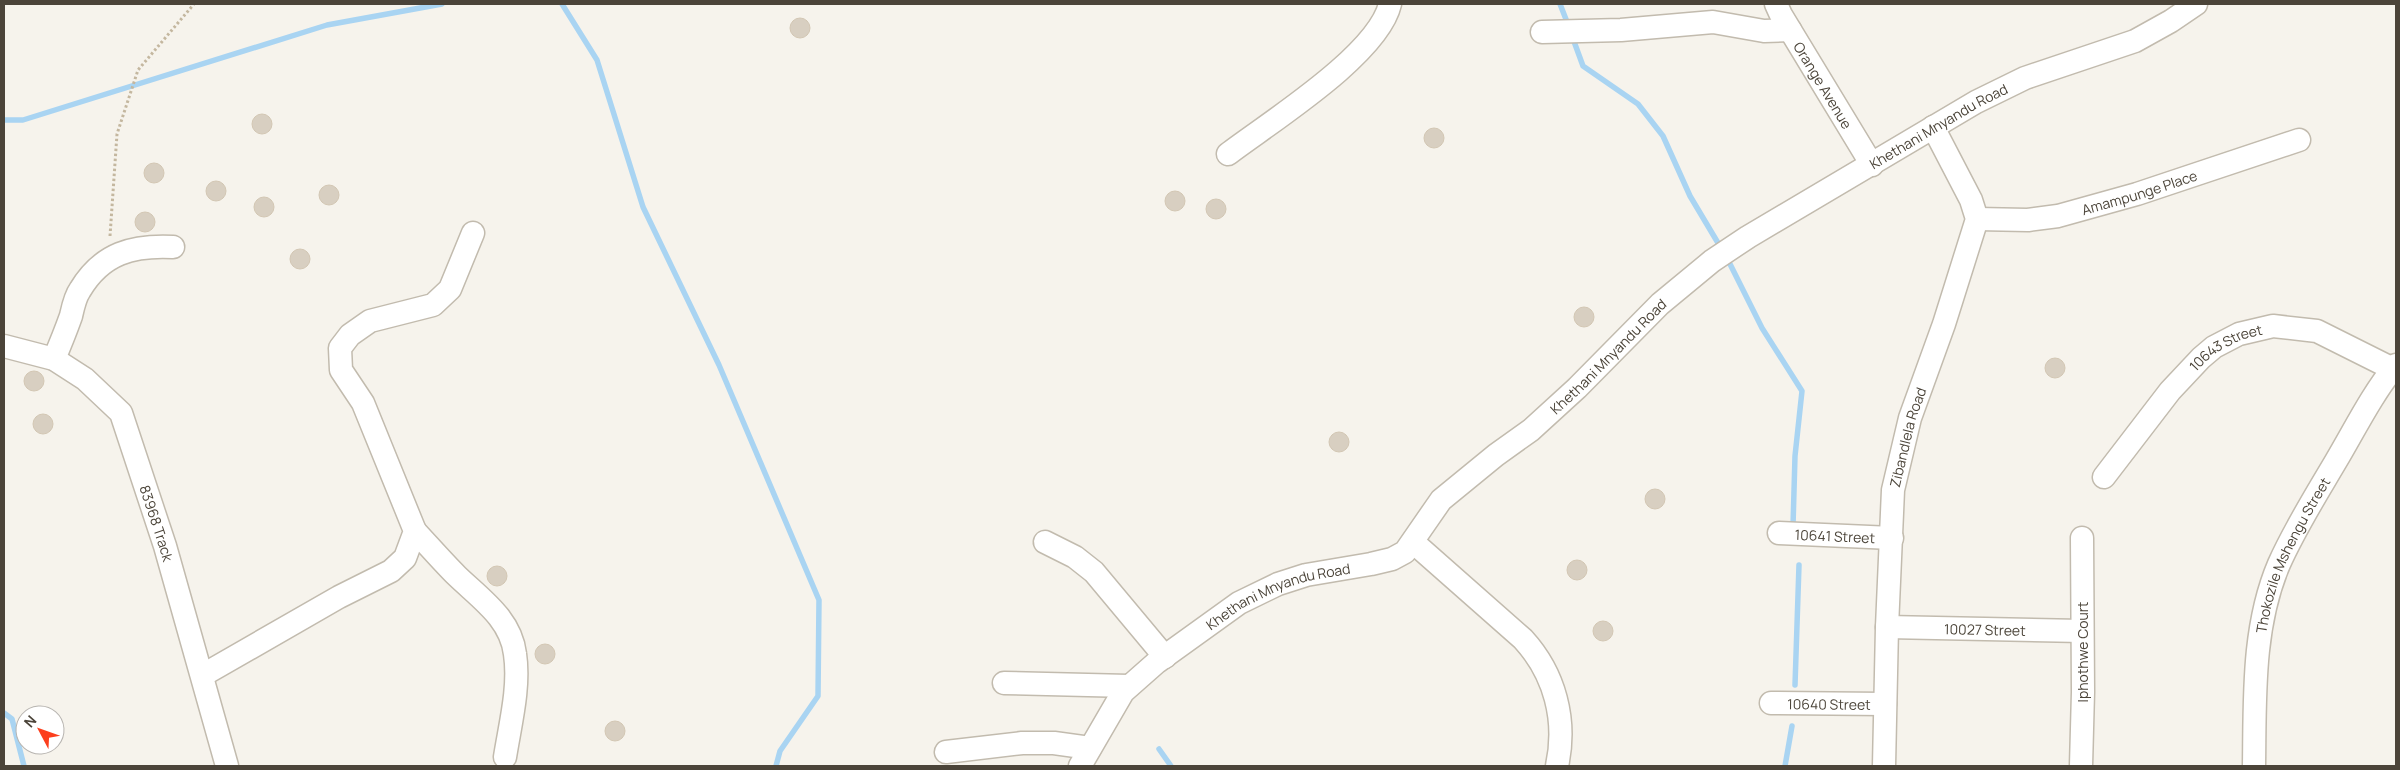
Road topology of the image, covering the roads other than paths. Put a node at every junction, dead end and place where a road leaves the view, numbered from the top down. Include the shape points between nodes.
1 (1390, 4) edge
2 (1776, 4) edge
3 (2196, 4) edge
4 (1790, 30) junction
5 (1542, 32) dead end
6 (1933, 127) junction
7 (2298, 140) dead end
8 (1228, 154) dead end
9 (1872, 165) junction
10 (1977, 219) junction
11 (473, 234) dead end
12 (173, 247) dead end
13 (4, 346) edge
14 (54, 359) junction
15 (2395, 367) edge
16 (2104, 477) dead end
17 (415, 531) junction
18 (1779, 533) dead end
19 (1892, 538) junction
20 (2082, 538) dead end
21 (1045, 542) dead end
22 (1413, 542) junction
23 (1887, 627) junction
24 (2082, 631) junction
25 (1165, 657) junction
26 (202, 675) junction
27 (1004, 683) dead end
28 (1129, 686) junction
29 (1771, 703) dead end
30 (1885, 704) junction
31 (946, 752) dead end
32 (506, 757) dead end
33 (1085, 757) edge
34 (227, 766) edge
35 (1558, 766) edge
36 (1884, 766) edge
37 (2081, 766) edge
38 (2254, 766) edge

1 - 8 street via 1381,26 1352,59
2 - 4 street, Orange Avenue
3 - 6 street, Khethani Mnyandu Road via 2150,34 2025,78
4 - 5 street via 1764,32 1713,22 1621,30
4 - 9 street, Orange Avenue
6 - 9 street, Khethani Mnyandu Road
6 - 10 street via 1971,200
7 - 10 street, Amampunge Place via 2137,194 2058,216 2028,220
9 - 22 street, Khethani Mnyandu Road via 1712,261 1660,304 1532,430 1441,500
10 - 19 street, Zibandlela Road via 1898,463 1893,490
11 - 17 street via 450,289 433,304 370,322 350,335 340,348 341,370 363,403
12 - 14 street via 126,250 93,272 79,291
13 - 14 street, 83968 Track
14 - 26 street, 83968 Track via 84,379 121,413 165,546
15 - 16 street, 10643 Street via 2317,331 2273,326 2239,334 2201,358 2170,391
15 - 38 street, Thokozile Mshengu Street via 2367,407 2300,522 2279,565 2267,600 2259,646
17 - 26 street via 405,558 391,571
17 - 32 street via 491,608 510,635 516,654
18 - 19 street, 10641 Street
19 - 23 street, Zibandlela Road
20 - 24 street, Iphothwe Court
21 - 25 street via 1075,557 1094,572
22 - 25 street, Khethani Mnyandu Road via 1405,552 1392,559 1306,576 1261,592 1221,616
22 - 35 street via 1538,656 1558,704 1561,734
23 - 24 street, 10027 Street
23 - 30 street, Zibandlela Road
24 - 37 street, Iphothwe Court
25 - 28 street, Khethani Mnyandu Road
26 - 34 street, 83968 Track
27 - 28 street
28 - 33 street, Khethani Mnyandu Road via 1115,703
29 - 30 street, 10640 Street
30 - 36 street, Zibandlela Road
31 - 33 street via 1054,743

